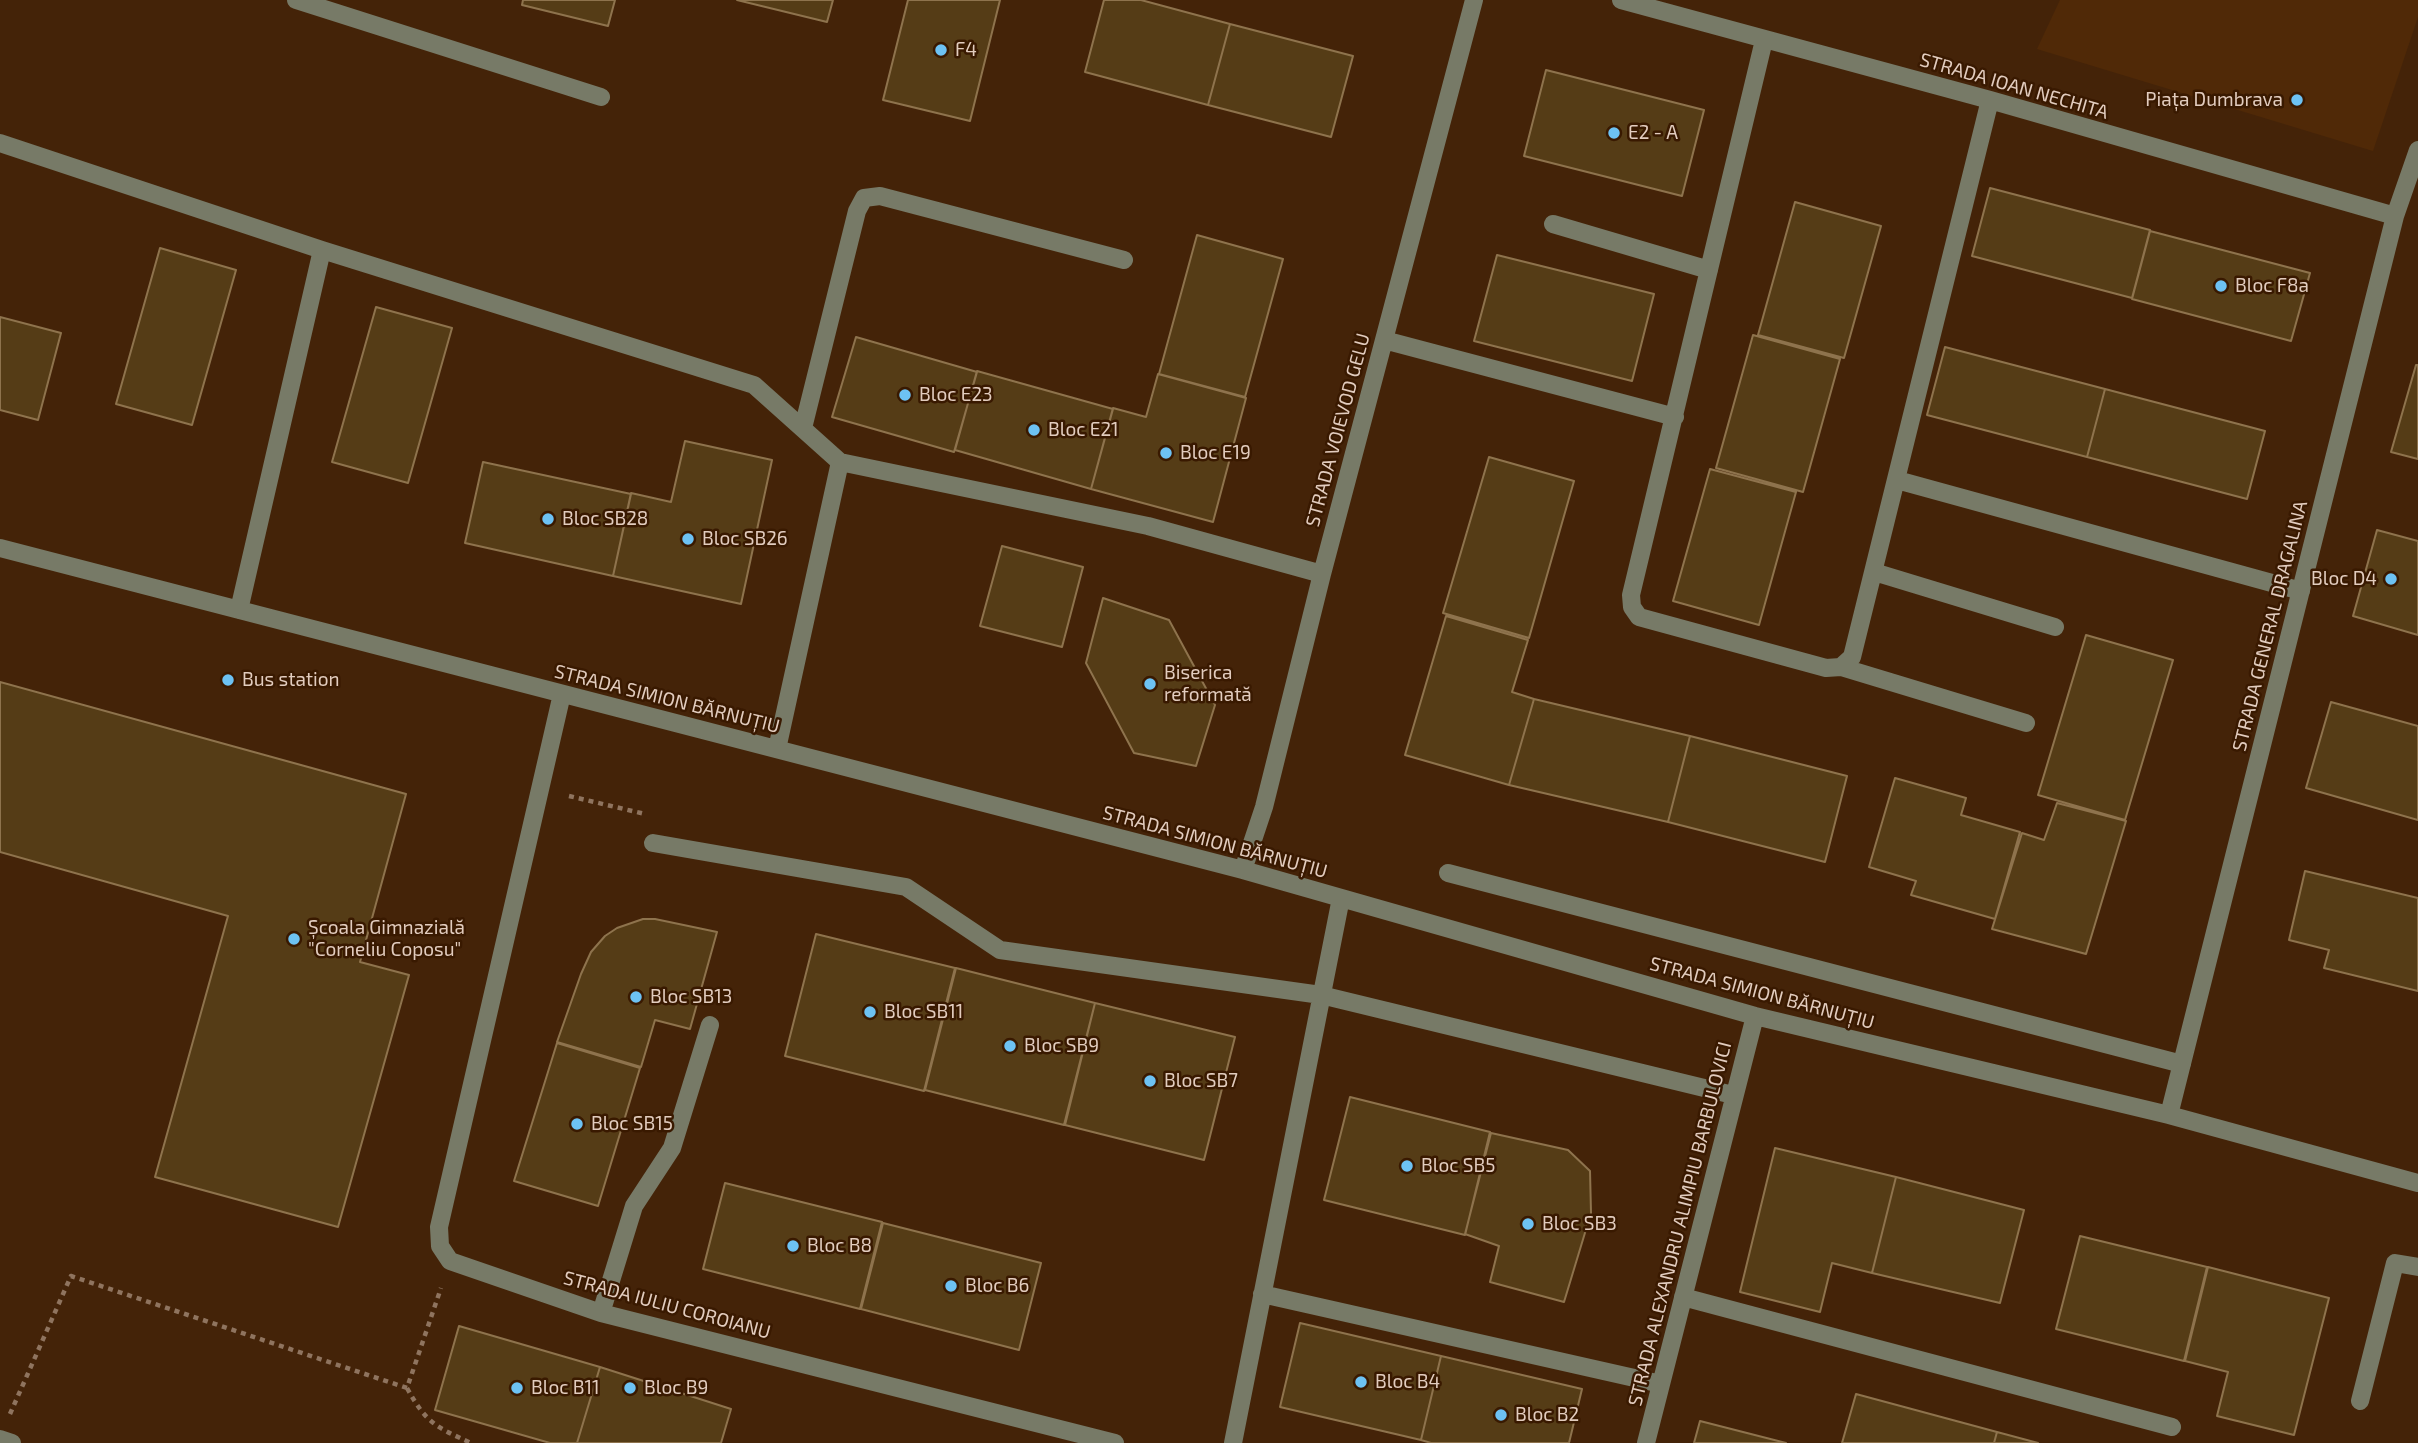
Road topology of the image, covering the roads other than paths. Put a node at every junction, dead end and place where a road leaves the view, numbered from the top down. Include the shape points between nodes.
1 (296, 0) edge
2 (1474, 0) edge
3 (1621, 0) edge
4 (1765, 40) junction
5 (601, 97) dead end
6 (1990, 100) junction
7 (0, 143) edge
8 (2418, 150) edge
9 (2395, 216) junction
10 (1553, 224) dead end
11 (322, 250) junction
12 (1124, 260) dead end
13 (1709, 270) junction
14 (1384, 340) junction
15 (1675, 417) junction
16 (803, 428) junction
17 (840, 462) junction
18 (1897, 480) junction
19 (0, 548) edge
20 (1874, 572) junction
21 (1322, 574) junction
22 (2301, 591) junction
23 (239, 610) junction
24 (2055, 627) dead end
25 (1841, 667) junction
26 (562, 694) junction
27 (2026, 723) dead end
28 (777, 749) junction
29 (653, 843) dead end
30 (1243, 870) junction
31 (1448, 873) dead end
32 (1341, 898) junction
33 (1321, 995) junction
34 (1755, 1016) junction
35 (710, 1026) dead end
36 (2182, 1064) junction
37 (1733, 1095) junction
38 (2169, 1115) junction
39 (2418, 1183) edge
40 (2418, 1267) edge
41 (1262, 1294) junction
42 (1683, 1297) junction
43 (601, 1313) junction
44 (1661, 1384) junction
45 (2360, 1401) dead end
46 (2172, 1427) dead end
47 (3, 1431) edge
48 (12, 1443) edge
49 (1115, 1443) edge
50 (1233, 1443) edge
51 (1646, 1443) edge

1 - 5 street
2 - 14 street, STRADA VOIEVOD GELU
3 - 4 street, STRADA IOAN NECHITA
4 - 6 street, STRADA IOAN NECHITA
4 - 13 street
6 - 9 street, STRADA IOAN NECHITA
6 - 18 street
7 - 11 street
8 - 9 street, STRADA GENERAL DRAGALINA
9 - 22 street, STRADA GENERAL DRAGALINA
10 - 13 street
11 - 16 street via 754,385
11 - 23 street
12 - 16 street via 880,196 864,198
13 - 15 street
14 - 15 street
14 - 21 street, STRADA VOIEVOD GELU
15 - 25 street via 1630,595 1632,607 1639,617 1826,668
16 - 17 street
17 - 21 street via 1148,526
17 - 28 street
18 - 20 street
18 - 22 street
19 - 23 street, STRADA SIMION BĂRNUȚIU
20 - 24 street
20 - 25 street via 1852,657
21 - 30 street, STRADA VOIEVOD GELU via 1264,807
22 - 36 street, STRADA GENERAL DRAGALINA
23 - 26 street, STRADA SIMION BĂRNUȚIU
25 - 27 street
26 - 28 street, STRADA SIMION BĂRNUȚIU
26 - 43 street, STRADA IULIU COROIANU via 439,1227 440,1247 450,1261
28 - 30 street, STRADA SIMION BĂRNUȚIU
29 - 33 street via 906,887 1000,950
30 - 32 street, STRADA SIMION BĂRNUȚIU
31 - 36 street
32 - 33 street
32 - 34 street, STRADA SIMION BĂRNUȚIU
33 - 37 street
33 - 41 street
34 - 37 street, STRADA ALEXANDRU ALIMPIU BARBULOVICI
34 - 38 street, STRADA SIMION BĂRNUȚIU
35 - 43 street via 672,1148 634,1206
36 - 38 street, STRADA GENERAL DRAGALINA
37 - 42 street, STRADA ALEXANDRU ALIMPIU BARBULOVICI
38 - 39 street, STRADA SIMION BĂRNUȚIU
40 - 45 street via 2395,1263
41 - 44 street
41 - 50 street
42 - 44 street, STRADA ALEXANDRU ALIMPIU BARBULOVICI
42 - 46 street
43 - 49 street, STRADA IULIU COROIANU
44 - 51 street, STRADA ALEXANDRU ALIMPIU BARBULOVICI
47 - 48 street

